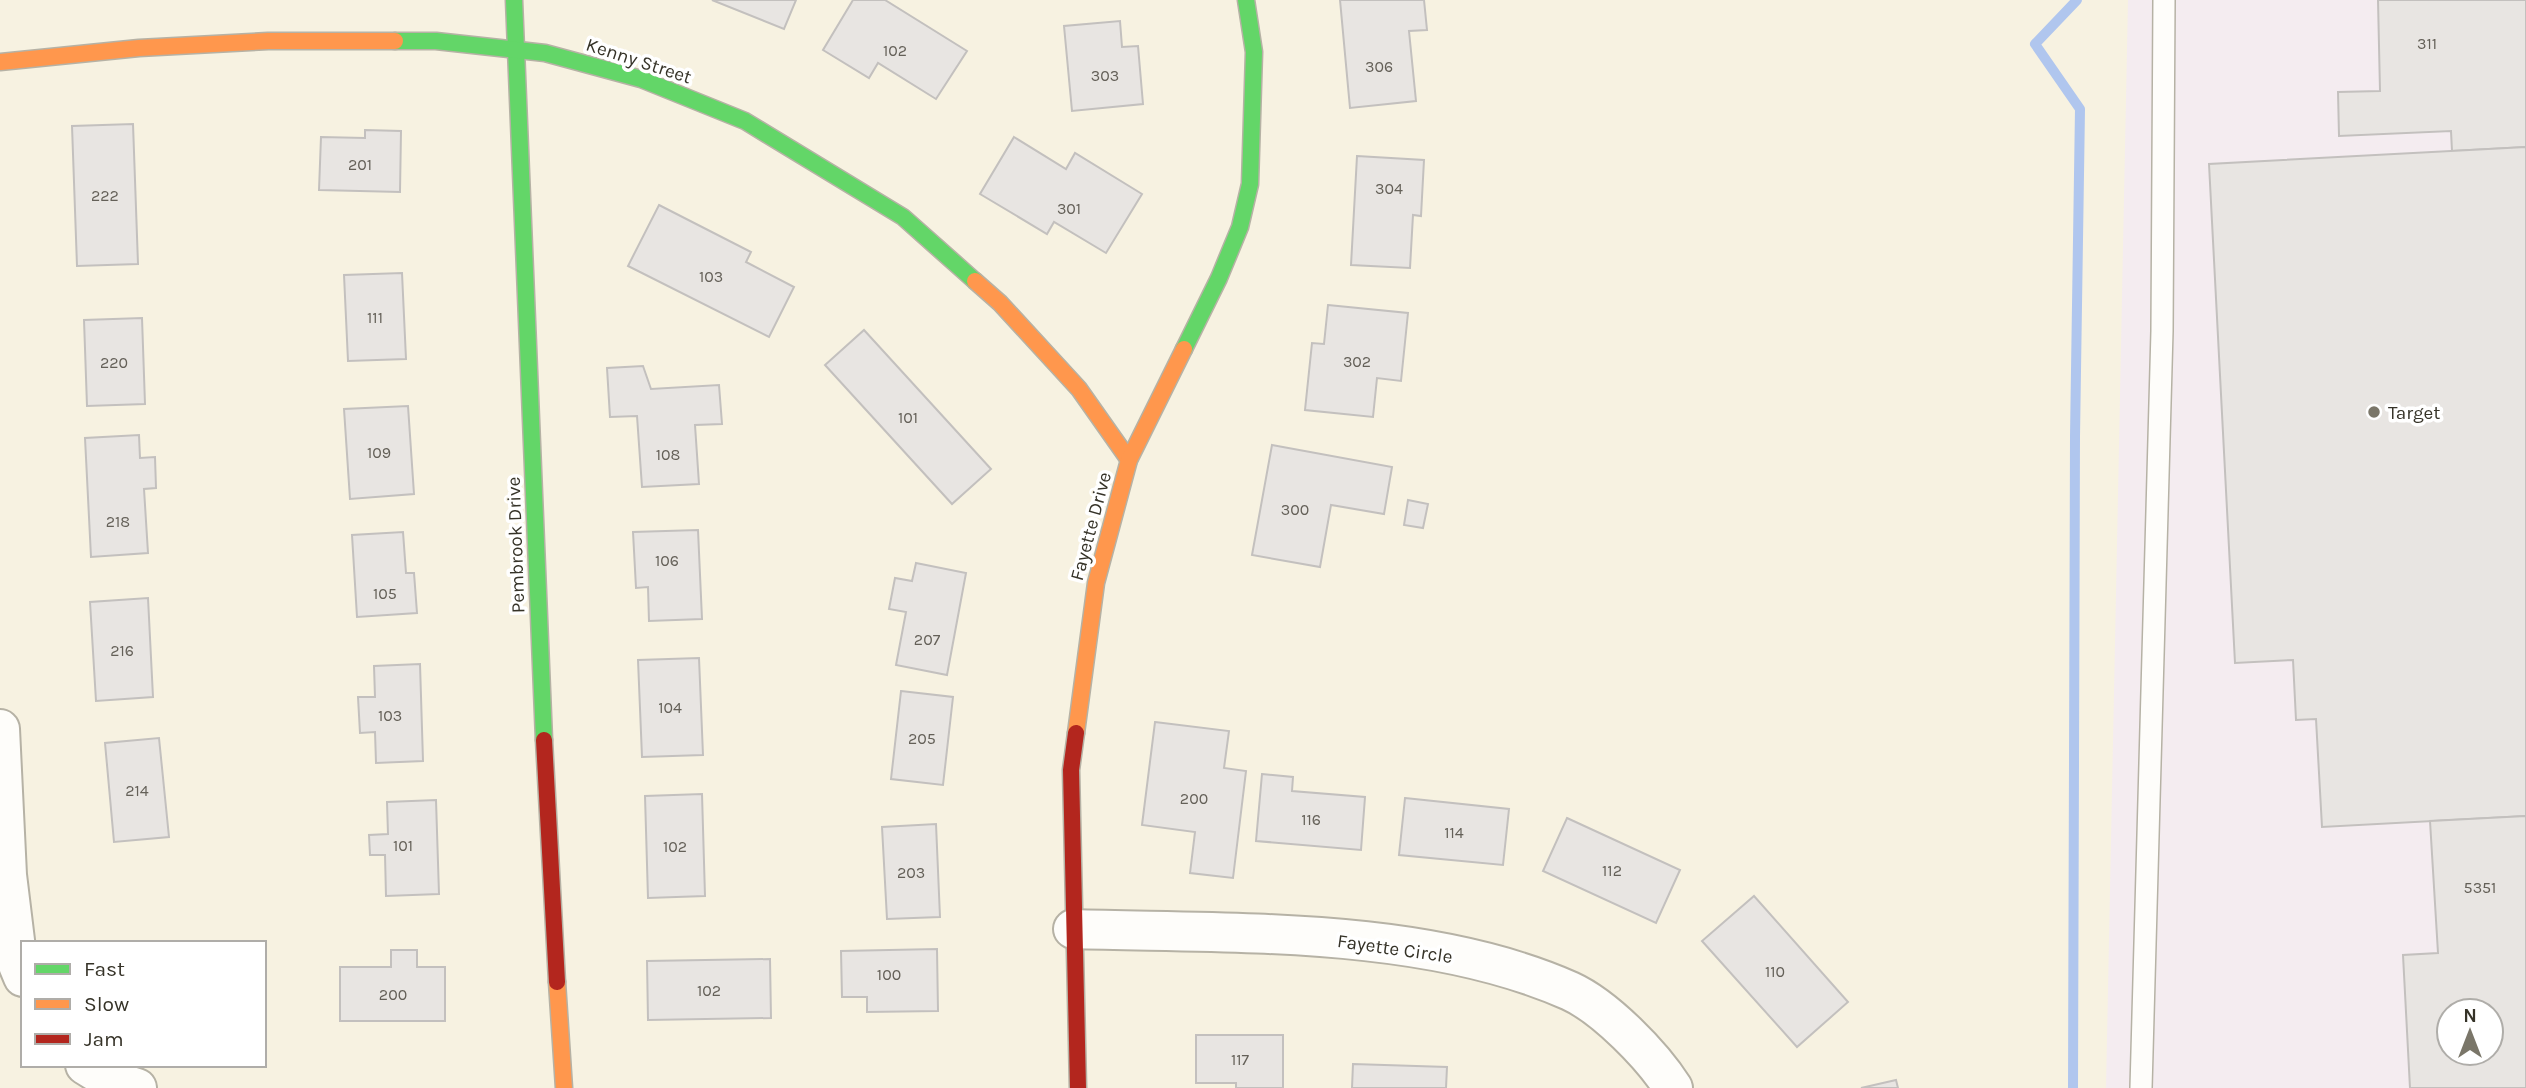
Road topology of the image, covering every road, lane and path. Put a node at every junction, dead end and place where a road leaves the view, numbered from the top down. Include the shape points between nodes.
1 (514, 0) edge
2 (1246, 0) edge
3 (2164, 0) edge
4 (516, 49) junction
5 (0, 62) edge
6 (1129, 460) junction
7 (0, 729) edge
8 (1073, 929) junction
9 (21, 972) edge
10 (88, 1067) edge
11 (137, 1088) edge
12 (564, 1088) edge
13 (1078, 1088) edge
14 (1673, 1088) edge
15 (2141, 1088) edge

1 - 4 street, Pembrook Drive
2 - 6 street, Fayette Drive via 1254,52 1250,184 1240,227
3 - 15 lane via 2162,331
4 - 5 street, Kenny Street via 436,41 268,41
4 - 6 street, Kenny Street via 641,79 745,121 903,217 1000,303 1079,389
4 - 12 street, Pembrook Drive via 550,881
6 - 8 street, Fayette Drive via 1096,583 1071,770
7 - 9 street via 7,874
8 - 13 street, Fayette Drive
8 - 14 street, Fayette Circle via 1313,936 1435,951 1510,970 1571,992 1603,1012
10 - 11 street

